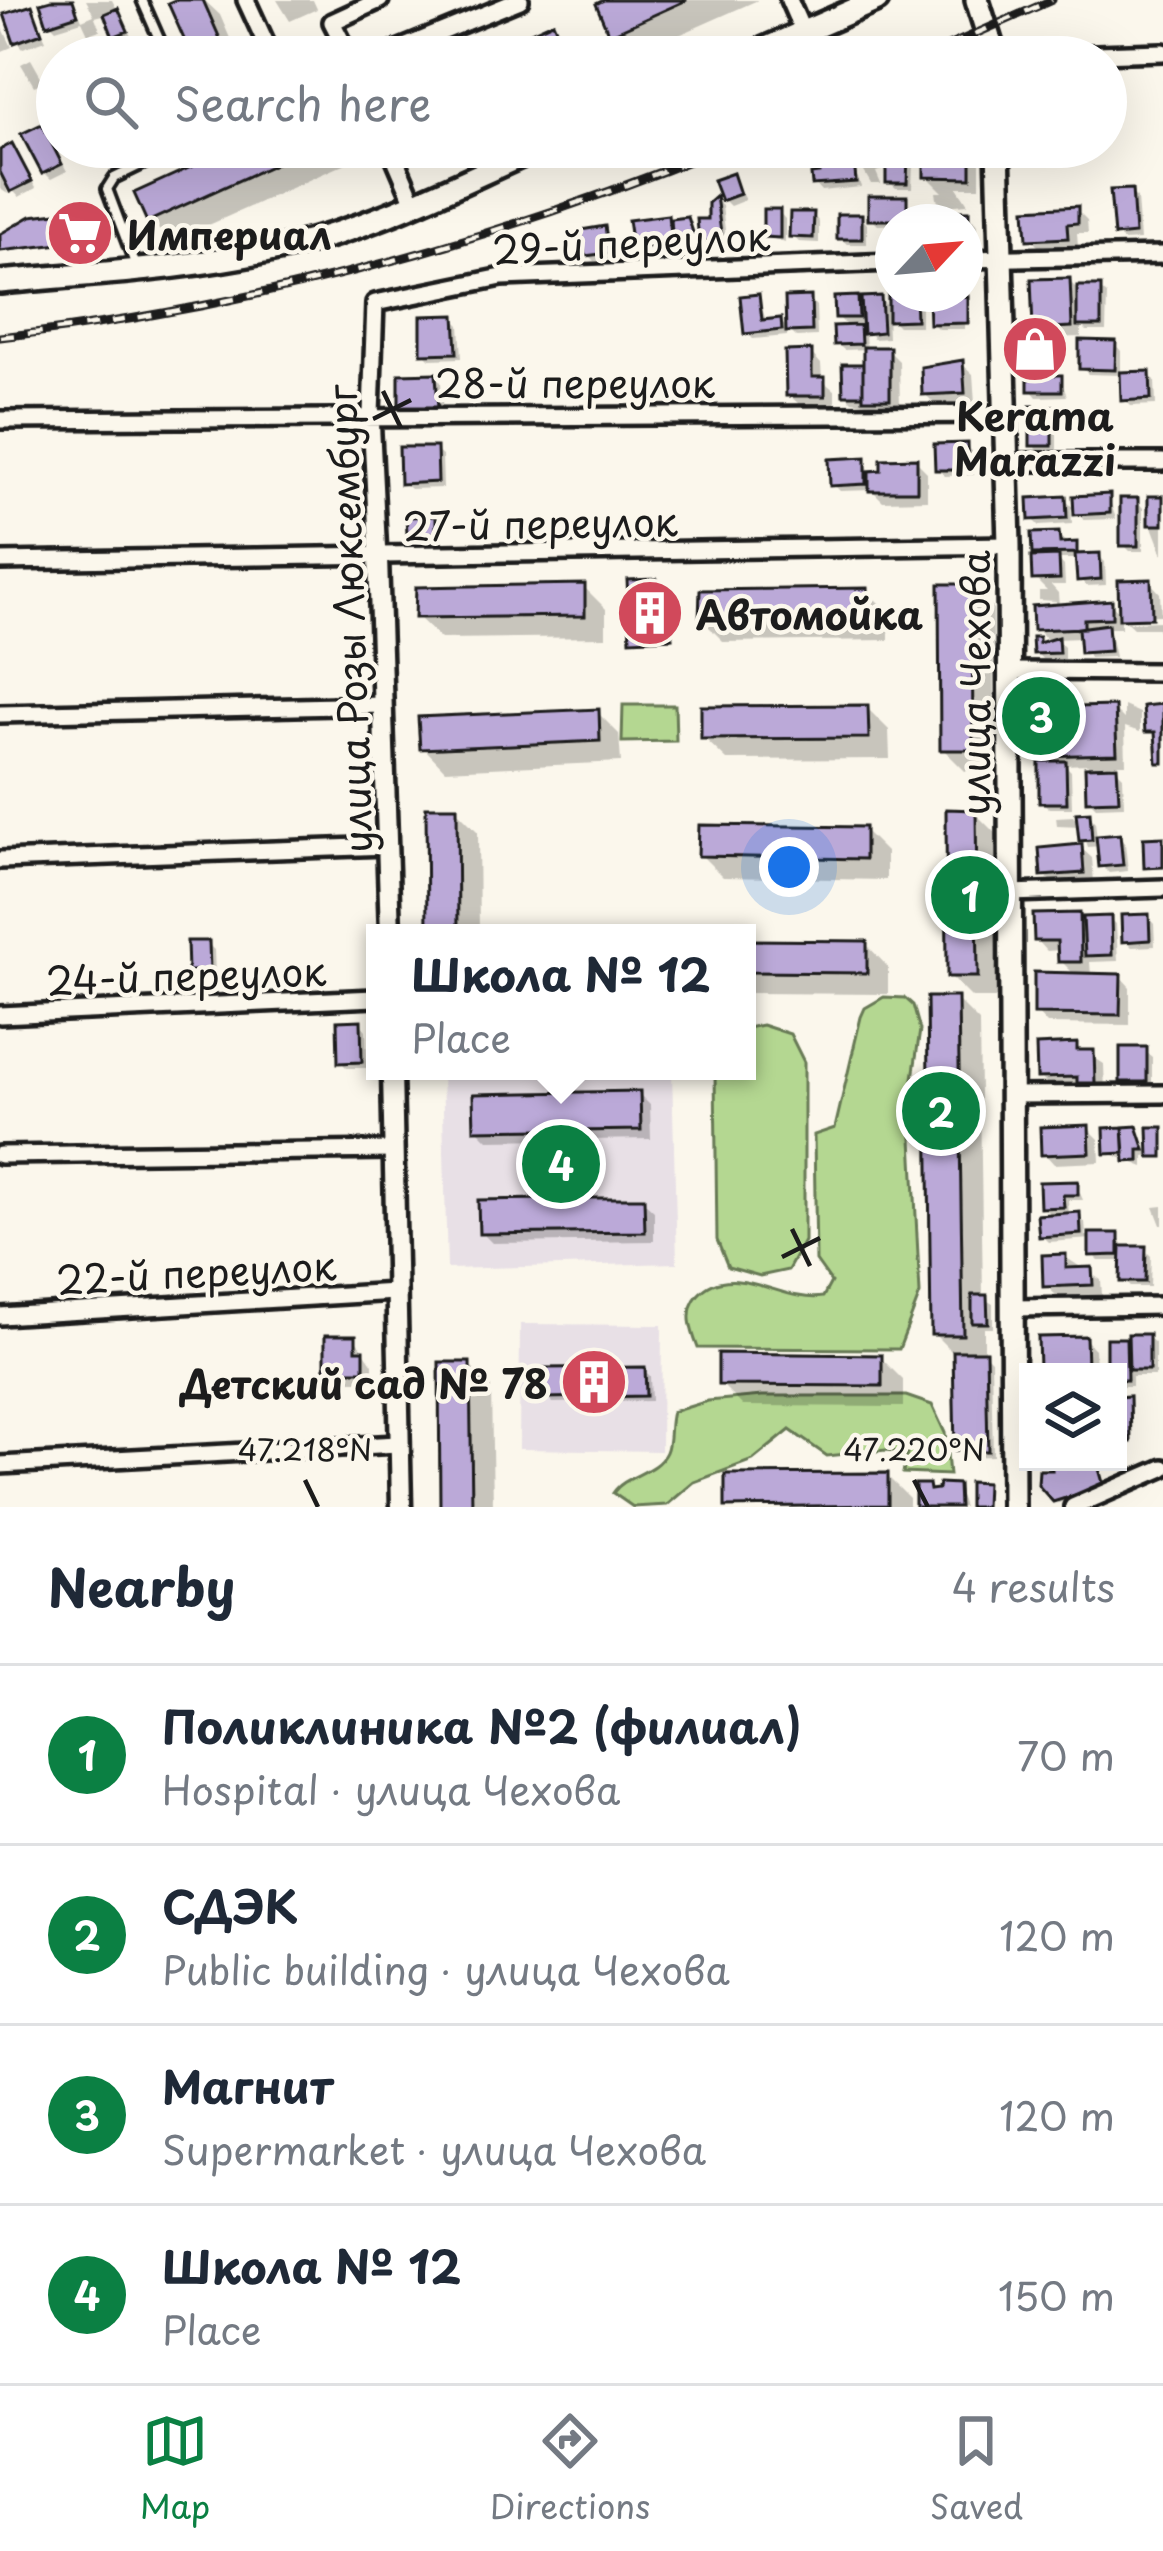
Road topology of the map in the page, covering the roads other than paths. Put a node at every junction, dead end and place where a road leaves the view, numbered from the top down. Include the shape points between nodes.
1 (142, 0) edge
2 (246, 0) edge
3 (380, 0) edge
4 (520, 0) edge
5 (789, 0) edge
6 (877, 0) edge
7 (977, 0) edge
8 (803, 32) junction
9 (158, 36) edge
10 (263, 36) edge
11 (339, 36) edge
12 (432, 36) edge
13 (794, 36) edge
14 (988, 36) edge
15 (1163, 52) edge
16 (1127, 53) edge
17 (135, 168) edge
18 (399, 168) edge
19 (493, 168) edge
20 (999, 168) edge
21 (414, 203) junction
22 (1163, 255) edge
23 (983, 258) edge
24 (1001, 258) junction
25 (875, 263) edge
26 (139, 274) junction
27 (0, 282) edge
28 (375, 303) joint
29 (371, 414) junction
30 (1006, 414) junction
31 (0, 420) edge
32 (1008, 462) junction
33 (1163, 462) edge
34 (1009, 545) junction
35 (378, 558) junction
36 (0, 560) edge
37 (1009, 671) junction
38 (1163, 672) edge
39 (383, 705) junction
40 (0, 714) edge
41 (387, 846) junction
42 (0, 860) edge
43 (1163, 888) edge
44 (1010, 892) junction
45 (390, 924) edge
46 (366, 998) edge
47 (0, 1015) edge
48 (392, 1080) edge
49 (1163, 1094) edge
50 (1011, 1095) junction
51 (393, 1150) junction
52 (0, 1155) edge
53 (395, 1292) junction
54 (1163, 1306) edge
55 (1012, 1308) junction
56 (0, 1316) edge
57 (398, 1444) junction
58 (0, 1465) edge
59 (1163, 1468) edge
60 (401, 1507) edge
61 (1013, 1507) edge
62 (1073, 1507) edge

1 - 9 lane
2 - 10 street
3 - 11 street via 332,22
4 - 12 street
5 - 8 street
6 - 8 main road
7 - 14 main road
8 - 13 main road
15 - 16 street
17 - 26 lane via 107,189
18 - 21 street
19 - 21 main road
20 - 24 main road, улица Чехова
21 - 26 main road via 295,246
22 - 24 street
23 - 24 street
24 - 30 main road, улица Чехова
25 - 28 street, 29-й переулок via 502,277
26 - 27 main road
28 - 29 street, улица Розы Люксембург
29 - 30 street, 28-й переулок
29 - 31 street, 28-й переулок
29 - 35 street, улица Розы Люксембург
30 - 32 main road, улица Чехова
32 - 33 street
32 - 34 main road, улица Чехова
34 - 35 street, 27-й переулок
34 - 37 main road, улица Чехова
35 - 36 street, 27-й переулок
35 - 39 street, улица Розы Люксембург
37 - 38 street
37 - 44 main road, улица Чехова
39 - 40 street
39 - 41 street, улица Розы Люксембург
41 - 42 street
41 - 45 street, улица Розы Люксембург
43 - 44 street
44 - 50 main road, улица Чехова
46 - 47 street, 24-й переулок
48 - 51 street
49 - 50 street
50 - 55 main road, улица Чехова
51 - 52 street
51 - 53 street
53 - 56 street, 22-й переулок
53 - 57 street
54 - 55 street
55 - 61 main road, улица Чехова
57 - 58 street
57 - 60 street
59 - 62 street

